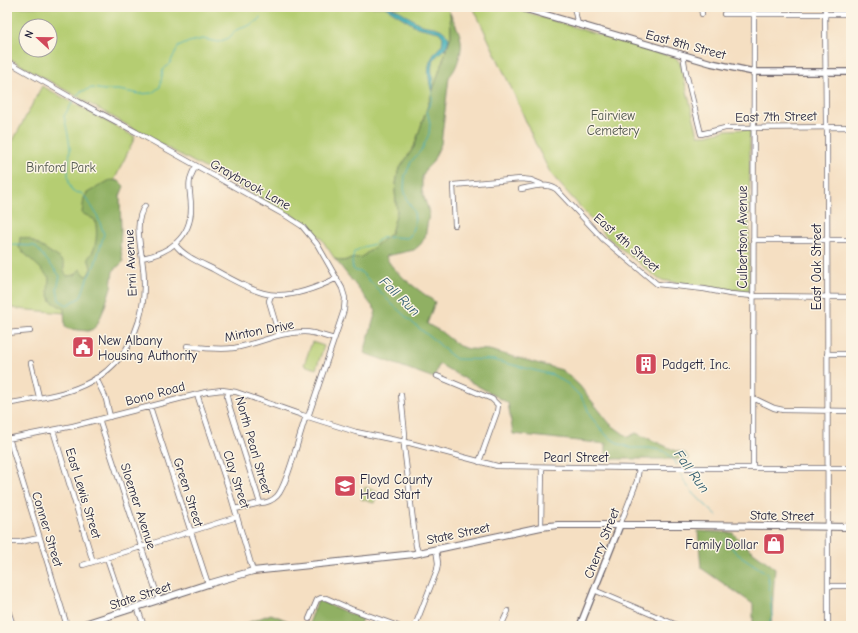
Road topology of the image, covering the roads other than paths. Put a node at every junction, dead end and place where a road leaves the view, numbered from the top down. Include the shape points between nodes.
1 (519, 7) edge
2 (574, 7) edge
3 (701, 7) edge
4 (754, 7) edge
5 (825, 7) edge
6 (702, 14) dead end
7 (724, 14) dead end
8 (754, 14) junction
9 (825, 14) junction
10 (851, 14) edge
11 (578, 25) junction
12 (683, 55) junction
13 (7, 61) edge
14 (754, 72) junction
15 (825, 72) junction
16 (851, 72) edge
17 (753, 127) junction
18 (827, 127) junction
19 (851, 127) edge
20 (196, 166) junction
21 (542, 185) junction
22 (521, 189) dead end
23 (146, 206) dead end
24 (455, 225) dead end
25 (753, 240) junction
26 (827, 240) junction
27 (851, 240) edge
28 (175, 244) junction
29 (142, 258) junction
30 (337, 278) junction
31 (271, 295) junction
32 (753, 296) junction
33 (827, 297) junction
34 (851, 297) edge
35 (30, 331) dead end
36 (7, 333) edge
37 (279, 335) junction
38 (334, 339) junction
39 (187, 346) dead end
40 (827, 354) junction
41 (851, 354) edge
42 (31, 363) dead end
43 (438, 376) dead end
44 (96, 378) junction
45 (229, 391) junction
46 (197, 394) junction
47 (401, 395) dead end
48 (39, 397) junction
49 (753, 398) junction
50 (7, 404) edge
51 (150, 407) junction
52 (827, 411) junction
53 (851, 411) edge
54 (110, 417) junction
55 (308, 417) junction
56 (99, 419) junction
57 (53, 430) junction
58 (8, 438) edge
59 (404, 442) junction
60 (479, 462) junction
61 (542, 468) junction
62 (639, 468) junction
63 (753, 468) junction
64 (827, 468) junction
65 (851, 468) edge
66 (260, 503) junction
67 (235, 509) junction
68 (237, 517) junction
69 (620, 525) junction
70 (541, 526) junction
71 (828, 527) junction
72 (851, 527) edge
73 (191, 531) junction
74 (39, 538) junction
75 (7, 542) edge
76 (141, 547) junction
77 (436, 549) junction
78 (418, 552) junction
79 (106, 558) junction
80 (93, 562) junction
81 (83, 565) dead end
82 (253, 571) junction
83 (208, 584) junction
84 (828, 586) junction
85 (851, 586) edge
86 (594, 590) junction
87 (159, 600) junction
88 (7, 607) edge
89 (137, 607) junction
90 (125, 611) junction
91 (508, 611) dead end
92 (309, 619) dead end
93 (86, 625) edge
94 (13, 626) edge
95 (67, 626) edge
96 (78, 626) edge
97 (144, 626) edge
98 (398, 626) edge
99 (416, 626) edge
100 (501, 626) edge
101 (580, 626) edge
102 (679, 626) edge
103 (828, 626) edge

1 - 11 street, East 8th Street
2 - 11 street
3 - 6 street
4 - 8 street, Culbertson Avenue
5 - 9 street, East Oak Street
7 - 8 street
8 - 9 street
8 - 14 street, Culbertson Avenue
9 - 10 street
9 - 15 street, East Oak Street
11 - 12 street, East 8th Street
12 - 14 street, East 8th Street via 711,64
12 - 17 street, East 7th Street via 701,134 725,128
13 - 20 street, Graybrook Lane
14 - 15 street, East 8th Street
14 - 17 street, Culbertson Avenue
15 - 16 street, East 8th Street
15 - 18 street, East Oak Street
17 - 18 street, East 7th Street
17 - 25 street, Culbertson Avenue
18 - 19 street, East 7th Street
18 - 26 street, East Oak Street
20 - 28 street via 189,181 190,217 182,236
20 - 30 street, Graybrook Lane via 302,226 317,244
21 - 22 street
21 - 24 street, East 4th Street via 522,179 453,185
21 - 32 street, East 4th Street via 556,189 603,239 657,284
23 - 29 street, Erni Avenue via 139,219
25 - 26 street
25 - 32 street, Culbertson Avenue
26 - 27 street
26 - 33 street, East Oak Street
28 - 29 street via 161,253
28 - 31 street via 180,250 224,275
29 - 44 street, Erni Avenue via 144,296 138,326 118,360
30 - 31 street via 299,292
30 - 38 street, Graybrook Lane via 345,304
31 - 37 street via 269,301
32 - 33 street, East 4th Street
32 - 49 street, Culbertson Avenue
33 - 34 street, East 4th Street
33 - 40 street, East Oak Street
35 - 36 street
37 - 38 street, Minton Drive via 304,332
37 - 39 street, Minton Drive via 233,348
38 - 55 street, Graybrook Lane
40 - 41 street
40 - 52 street, East Oak Street
42 - 48 street
43 - 60 street via 492,399 498,405
44 - 48 street, Erni Avenue via 71,390
44 - 54 street via 106,399
45 - 46 street, Bono Road
45 - 55 street, Bono Road
45 - 66 street, North Pearl Street via 229,406
46 - 51 street, Bono Road
46 - 67 street, Clay Street
47 - 59 street
48 - 50 street, Erni Avenue
49 - 52 street via 779,409
49 - 63 street, Culbertson Avenue
51 - 54 street, Bono Road
51 - 73 street, Green Street
52 - 53 street
52 - 64 street, East Oak Street
54 - 56 street, Bono Road
55 - 59 street, Pearl Street via 357,432
55 - 66 street, Graybrook Lane via 304,419 281,491 270,501
56 - 57 street, Bono Road
56 - 76 street, Sloemer Avenue
57 - 58 street, Bono Road
57 - 80 street, East Lewis Street
58 - 74 street, Conner Street
59 - 60 street, Pearl Street
59 - 78 street
60 - 61 street, Pearl Street via 497,466
61 - 62 street, Pearl Street
61 - 70 street
62 - 63 street, Pearl Street
62 - 69 street, Cherry Street via 638,482
63 - 64 street, Pearl Street
64 - 65 street, Pearl Street
64 - 71 street, East Oak Street
66 - 67 street, North Pearl Street
67 - 68 street, Clay Street
68 - 73 street
68 - 82 street, Clay Street
69 - 70 main road, State Street
69 - 71 main road, State Street
69 - 86 street, Cherry Street
70 - 77 main road, State Street
71 - 72 main road, State Street
71 - 84 street, East Oak Street
73 - 76 street
73 - 83 street, Green Street
74 - 75 street
74 - 95 street, Conner Street
76 - 79 street
76 - 87 street, Sloemer Avenue
77 - 78 main road, State Street
77 - 99 street via 436,574
78 - 82 main road, State Street
79 - 80 street
79 - 90 street
80 - 81 street
82 - 83 main road, State Street
83 - 87 main road, State Street
84 - 85 street
84 - 103 street, East Oak Street
86 - 101 street, Cherry Street
86 - 102 street
87 - 89 main road, State Street
88 - 94 street
89 - 90 main road, State Street
89 - 97 street
90 - 93 main road, State Street
91 - 100 street
92 - 98 street via 317,600 324,597
93 - 96 main road, State Street

